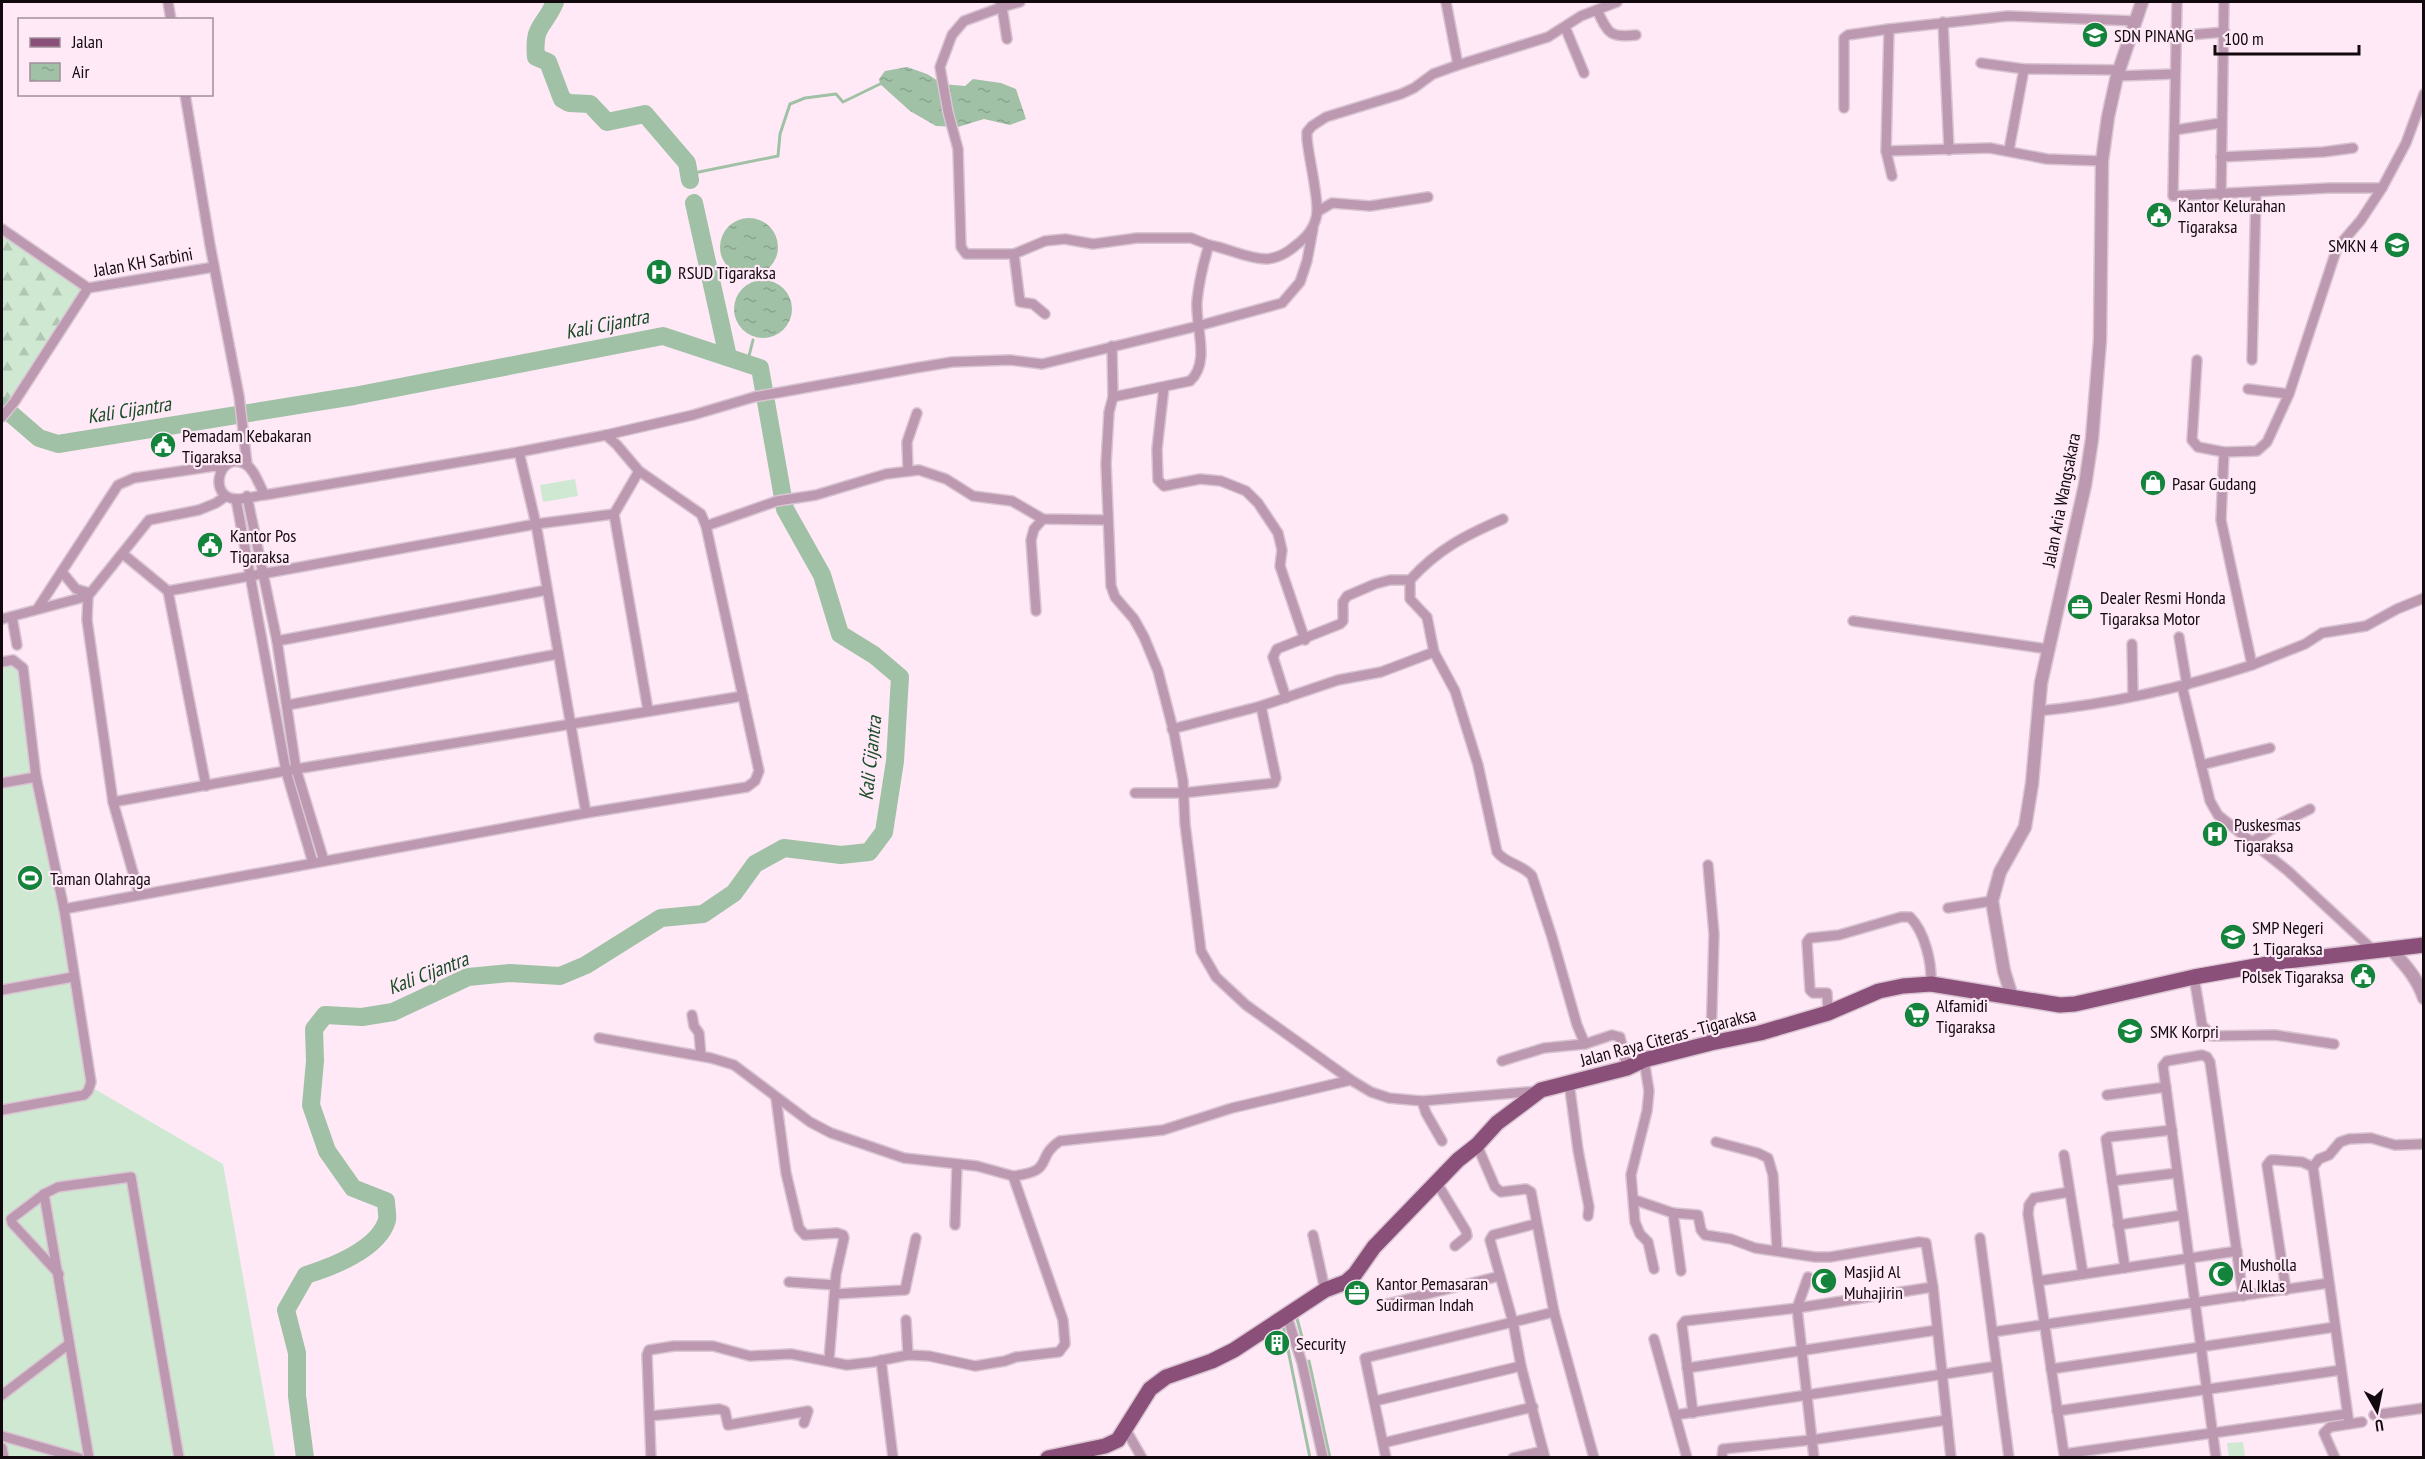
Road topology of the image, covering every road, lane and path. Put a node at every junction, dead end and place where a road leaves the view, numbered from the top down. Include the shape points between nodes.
1 (168, 2) edge
2 (1020, 2) edge
3 (1446, 2) edge
4 (1617, 2) edge
5 (2142, 2) edge
6 (2177, 2) edge
7 (2224, 2) edge
8 (1001, 4) edge
9 (1597, 10) junction
10 (171, 18) edge
11 (2136, 21) junction
12 (1943, 22) junction
13 (1566, 27) junction
14 (1889, 29) junction
15 (2225, 32) junction
16 (1636, 35) dead end
17 (2176, 36) junction
18 (1007, 39) dead end
19 (1981, 63) dead end
20 (1458, 65) junction
21 (2024, 69) junction
22 (1584, 73) dead end
23 (2118, 73) junction
24 (2175, 74) junction
25 (2424, 94) edge
26 (185, 96) edge
27 (1844, 108) dead end
28 (2221, 123) junction
29 (2175, 130) junction
30 (2353, 148) dead end
31 (1949, 150) junction
32 (2009, 150) junction
33 (1886, 152) junction
34 (2221, 157) junction
35 (2102, 161) junction
36 (1892, 176) dead end
37 (2382, 188) junction
38 (2256, 193) junction
39 (2221, 195) junction
40 (1428, 197) dead end
41 (1317, 212) junction
42 (1313, 226) junction
43 (2, 229) edge
44 (1209, 245) junction
45 (1014, 254) junction
46 (214, 267) junction
47 (88, 288) junction
48 (1045, 314) dead end
49 (1198, 327) junction
50 (1112, 346) junction
51 (2197, 360) dead end
52 (2252, 360) dead end
53 (1164, 387) junction
54 (2248, 389) dead end
55 (2289, 394) junction
56 (1113, 397) junction
57 (917, 413) dead end
58 (2, 417) edge
59 (606, 435) junction
60 (519, 452) junction
61 (2224, 452) junction
62 (247, 464) junction
63 (221, 469) junction
64 (639, 471) junction
65 (908, 471) junction
66 (265, 495) junction
67 (226, 496) junction
68 (247, 496) junction
69 (236, 499) junction
70 (615, 514) junction
71 (1043, 519) junction
72 (1503, 519) dead end
73 (1107, 520) junction
74 (536, 524) junction
75 (706, 526) junction
76 (123, 555) junction
77 (62, 572) junction
78 (264, 572) junction
79 (251, 574) junction
80 (1410, 580) junction
81 (547, 590) junction
82 (168, 591) junction
83 (89, 594) junction
84 (2424, 598) edge
85 (38, 608) junction
86 (1036, 611) dead end
87 (12, 617) junction
88 (2, 619) edge
89 (1853, 621) dead end
90 (2179, 637) dead end
91 (1305, 640) junction
92 (277, 641) junction
93 (2132, 644) dead end
94 (17, 645) dead end
95 (2048, 649) junction
96 (1434, 652) junction
97 (558, 654) junction
98 (2, 662) edge
99 (2252, 665) junction
100 (2185, 686) junction
101 (743, 696) junction
102 (2133, 696) junction
103 (1286, 699) junction
104 (288, 705) junction
105 (1260, 706) junction
106 (648, 710) junction
107 (2038, 711) junction
108 (568, 723) junction
109 (1173, 729) junction
110 (2270, 748) dead end
111 (2201, 765) junction
112 (296, 769) junction
113 (286, 771) junction
114 (36, 777) junction
115 (2, 783) edge
116 (206, 786) junction
117 (1135, 793) dead end
118 (1183, 793) junction
119 (113, 802) junction
120 (2310, 809) dead end
121 (586, 813) junction
122 (2252, 842) junction
123 (324, 861) junction
124 (313, 863) junction
125 (1708, 865) dead end
126 (139, 894) junction
127 (1992, 901) junction
128 (1948, 908) dead end
129 (64, 909) junction
130 (2424, 945) edge
131 (2390, 948) junction
132 (2374, 951) junction
133 (2194, 976) junction
134 (73, 977) junction
135 (1931, 984) junction
136 (2, 990) edge
137 (2012, 997) junction
138 (2424, 998) edge
139 (1828, 1013) junction
140 (692, 1015) dead end
141 (599, 1038) dead end
142 (1712, 1043) junction
143 (1585, 1044) junction
144 (2334, 1044) dead end
145 (701, 1056) junction
146 (1644, 1060) junction
147 (1502, 1061) dead end
148 (1627, 1068) junction
149 (1351, 1080) junction
150 (1569, 1082) junction
151 (2166, 1087) junction
152 (1541, 1090) junction
153 (2107, 1095) dead end
154 (776, 1098) junction
155 (1422, 1101) junction
156 (2, 1110) edge
157 (2172, 1130) junction
158 (1442, 1141) dead end
159 (1716, 1142) dead end
160 (2424, 1144) edge
161 (1477, 1145) junction
162 (2064, 1155) dead end
163 (957, 1164) junction
164 (2313, 1167) junction
165 (2177, 1173) junction
166 (1013, 1176) junction
167 (2112, 1181) junction
168 (1437, 1183) junction
169 (2070, 1192) junction
170 (44, 1194) junction
171 (1635, 1200) junction
172 (1673, 1213) junction
173 (2183, 1215) junction
174 (1588, 1216) dead end
175 (1536, 1224) junction
176 (955, 1225) dead end
177 (2118, 1225) junction
178 (1312, 1235) dead end
179 (916, 1238) dead end
180 (1980, 1238) dead end
181 (1455, 1246) dead end
182 (1777, 1250) junction
183 (2237, 1251) junction
184 (2189, 1258) junction
185 (2125, 1268) junction
186 (1654, 1269) dead end
187 (1681, 1271) dead end
188 (59, 1274) junction
189 (2082, 1274) junction
190 (1500, 1276) junction
191 (1808, 1277) dead end
192 (2038, 1281) junction
193 (789, 1282) dead end
194 (2329, 1283) junction
195 (1933, 1287) junction
196 (835, 1289) junction
197 (1324, 1290) junction
198 (2286, 1290) junction
199 (2243, 1296) junction
200 (2195, 1303) junction
201 (1383, 1305) dead end
202 (1797, 1308) junction
203 (1554, 1312) junction
204 (1286, 1313) junction
205 (906, 1320) dead end
206 (1513, 1322) junction
207 (2044, 1324) junction
208 (2335, 1328) junction
209 (1937, 1330) junction
210 (1993, 1332) junction
211 (1654, 1339) dead end
212 (69, 1344) junction
213 (2201, 1347) junction
214 (1801, 1350) junction
215 (909, 1355) junction
216 (829, 1360) junction
217 (880, 1360) junction
218 (1521, 1366) junction
219 (1997, 1366) junction
220 (1687, 1368) junction
221 (2051, 1370) junction
222 (2341, 1370) junction
223 (1941, 1375) junction
224 (2207, 1389) junction
225 (2, 1395) edge
226 (1806, 1395) junction
227 (1375, 1401) junction
228 (1533, 1407) junction
229 (2424, 1408) edge
230 (2057, 1411) junction
231 (1693, 1413) junction
232 (1675, 1415) junction
233 (2374, 1415) dead end
234 (650, 1416) junction
235 (2348, 1419) junction
236 (1947, 1420) junction
237 (2362, 1422) dead end
238 (804, 1423) dead end
239 (1126, 1430) junction
240 (2213, 1434) junction
241 (2, 1436) edge
242 (1811, 1440) junction
243 (1383, 1443) junction
244 (2, 1448) edge
245 (1544, 1454) edge
246 (4, 1458) edge
247 (79, 1458) edge
248 (89, 1458) edge
249 (179, 1458) edge
250 (651, 1458) edge
251 (893, 1458) edge
252 (1048, 1458) edge
253 (1142, 1458) edge
254 (1323, 1458) edge
255 (1386, 1458) edge
256 (1513, 1458) edge
257 (1594, 1458) edge
258 (1687, 1458) edge
259 (1722, 1458) edge
260 (1814, 1458) edge
261 (1951, 1458) edge
262 (2009, 1458) edge
263 (2216, 1458) edge
264 (2335, 1458) edge

1 - 10 street
2 - 8 street
3 - 20 street
4 - 9 street
5 - 11 street, Jalan Aria Wangsakara
6 - 17 street
7 - 15 street
8 - 18 street
8 - 45 street via 964,21 952,34 940,67 958,149 961,247 966,254
9 - 13 street
9 - 16 street via 1610,34
11 - 12 street via 2008,16
11 - 23 street, Jalan Aria Wangsakara
12 - 14 street
12 - 31 street
13 - 20 street via 1539,40
13 - 22 street
14 - 27 street via 1844,38
14 - 33 street
15 - 17 street
15 - 28 street
17 - 24 street
19 - 21 street
20 - 41 street via 1433,74 1401,94 1326,117 1312,126 1307,140
21 - 23 street
21 - 32 street
23 - 24 street
23 - 35 street, Jalan Aria Wangsakara
24 - 29 street
25 - 37 street via 2406,143
26 - 46 street
28 - 29 street
28 - 34 street
29 - 39 street via 2173,196
30 - 34 street
31 - 32 street
31 - 33 street
32 - 35 street via 2048,159
33 - 36 street
34 - 39 street
35 - 95 street, Jalan Aria Wangsakara via 2102,281 2092,439
37 - 38 street
37 - 55 street via 2337,248
38 - 39 street
38 - 52 street
40 - 41 street via 1370,206 1332,203
41 - 42 street
42 - 44 street via 1286,254 1269,259
42 - 49 street via 1300,282 1282,303
43 - 47 street
44 - 45 street via 1191,238 1137,238 1093,244 1065,239 1045,241
44 - 49 street via 1197,303
45 - 48 street via 1020,302 1033,303
46 - 47 street, Jalan KH Sarbini
46 - 62 street via 243,417
47 - 58 street, Jalan KH Sarbini
49 - 50 street
49 - 53 street via 1198,374 1190,381
50 - 56 street
50 - 59 street via 1042,363 952,362 754,397
51 - 61 street via 2192,440 2198,447
53 - 56 street
53 - 91 street via 1158,480 1164,486 1200,479 1221,481 1246,490 1278,532 1282,550 1279,562
54 - 55 street
55 - 61 street via 2263,447 2257,451
56 - 73 street via 1106,464
57 - 65 street via 907,442
59 - 60 street
59 - 64 street
60 - 66 street
60 - 74 street
61 - 99 street via 2221,520
62 - 63 street via 238,461
62 - 66 street
63 - 67 street via 218,479
63 - 77 street via 215,466 134,478 118,485
64 - 70 street
64 - 75 street via 694,508
65 - 71 street via 919,470 946,479 973,496 1012,501
65 - 75 street via 777,501
66 - 68 street
67 - 69 street
67 - 76 street via 199,510 149,520
68 - 69 street
68 - 78 street
69 - 79 street
70 - 74 street
70 - 106 street
71 - 73 street
71 - 86 street via 1031,540
72 - 80 street via 1451,544
73 - 109 street via 1115,597 1152,651
74 - 78 street
74 - 81 street
75 - 101 street
76 - 82 street
76 - 83 street
77 - 83 street via 76,589
77 - 85 street
78 - 79 street
78 - 92 street
79 - 82 street
79 - 113 street
80 - 91 street via 1375,584 1347,597 1343,602 1343,621
80 - 96 street via 1410,599 1426,617
81 - 92 street
81 - 97 street
82 - 116 street
83 - 85 street
83 - 119 street via 87,620
84 - 99 street via 2366,626 2330,630
85 - 87 street
87 - 88 street
87 - 94 street
89 - 95 street
90 - 100 street
91 - 103 street via 1285,645 1273,654
92 - 104 street
93 - 102 street
95 - 107 street, Jalan Aria Wangsakara
96 - 103 street via 1381,672 1338,680
96 - 143 street via 1455,691 1478,765 1497,852 1532,876
97 - 104 street
97 - 108 street
98 - 114 street via 13,660 23,668
99 - 100 street
100 - 102 street
100 - 111 street
101 - 106 street
101 - 121 street via 759,771 755,782 747,787
102 - 107 street
103 - 105 street
104 - 112 street
105 - 109 street
105 - 118 street via 1274,783
106 - 108 street
107 - 127 street, Jalan Aria Wangsakara via 2025,827 2000,872
108 - 112 street
108 - 121 street
109 - 118 street
110 - 111 street
111 - 122 street via 2212,808
112 - 113 street
112 - 123 street
113 - 116 street
113 - 124 street
114 - 115 street
114 - 129 street
116 - 119 street
117 - 118 street
118 - 149 street via 1200,951 1216,977 1246,1005
119 - 126 street
120 - 122 street
121 - 123 street
122 - 132 street
123 - 124 street
124 - 126 street
125 - 142 street via 1714,933
126 - 129 street
127 - 128 street
127 - 137 street, Jalan Aria Wangsakara
129 - 134 street
130 - 131 main road, Jalan Raya Citeras - Tigaraksa
131 - 132 main road, Jalan Raya Citeras - Tigaraksa
131 - 138 street via 2411,971
132 - 133 main road, Jalan Raya Citeras - Tigaraksa
133 - 137 main road, Jalan Raya Citeras - Tigaraksa via 2075,1004 2050,1005
133 - 144 street via 2202,1025 2212,1036 2275,1035
134 - 136 street
134 - 156 street via 91,1082 88,1091 84,1095
135 - 137 main road, Jalan Raya Citeras - Tigaraksa
135 - 139 main road, Jalan Raya Citeras - Tigaraksa via 1879,991
135 - 139 street via 1926,951 1910,917 1839,935 1810,938 1810,990 1827,993
139 - 142 main road, Jalan Raya Citeras - Tigaraksa
140 - 145 street
141 - 145 street
142 - 146 main road, Jalan Raya Citeras - Tigaraksa
143 - 147 street via 1544,1048
143 - 148 street via 1612,1035 1620,1037
145 - 154 street via 734,1065
146 - 148 main road, Jalan Raya Citeras - Tigaraksa
146 - 171 street via 1647,1111 1631,1175
148 - 150 main road, Jalan Raya Citeras - Tigaraksa
149 - 155 street via 1389,1098
149 - 166 street via 1232,1108 1163,1130 1060,1141 1051,1148 1040,1170
150 - 152 main road, Jalan Raya Citeras - Tigaraksa
150 - 174 street
151 - 153 street
151 - 157 street
151 - 183 street via 2164,1062 2202,1054 2207,1057
152 - 155 street
152 - 161 main road, Jalan Raya Citeras - Tigaraksa via 1497,1123
154 - 163 street via 831,1133 904,1158
154 - 196 street via 786,1173 799,1227 805,1235 843,1235
155 - 158 street
157 - 165 street
157 - 167 street via 2107,1138
159 - 182 street via 1768,1158 1773,1175
160 - 164 street via 2349,1139 2340,1142
161 - 168 main road, Jalan Raya Citeras - Tigaraksa
161 - 175 street via 1495,1187 1501,1192 1529,1190
162 - 169 street
163 - 166 street
163 - 176 street
164 - 194 street
164 - 198 street via 2276,1160 2267,1165
165 - 167 street
165 - 173 street
166 - 215 street via 1063,1320 1063,1349 980,1365
167 - 177 street
168 - 181 street via 1466,1231 1467,1236
168 - 197 main road, Jalan Raya Citeras - Tigaraksa via 1374,1247 1355,1274
169 - 189 street
169 - 192 street via 2034,1198 2029,1205
170 - 188 street
170 - 188 street via 11,1221
170 - 249 street via 58,1187 131,1177
171 - 172 street
171 - 186 street via 1635,1222 1648,1242
172 - 182 street via 1698,1215 1705,1235
172 - 187 street
173 - 177 street
173 - 184 street
175 - 190 street via 1493,1235 1490,1240
175 - 203 street
177 - 185 street
178 - 197 street
179 - 196 street via 905,1290
180 - 210 street
182 - 195 street via 1822,1258 1923,1242
183 - 184 street
183 - 199 street
184 - 185 street
184 - 200 street
185 - 189 street
188 - 212 street
189 - 192 street
190 - 201 street
190 - 206 street
191 - 202 street
192 - 207 street
193 - 196 street
194 - 198 street
194 - 208 street
195 - 202 street
195 - 209 street
196 - 216 street
197 - 204 main road, Jalan Raya Citeras - Tigaraksa
198 - 199 street
199 - 200 street
200 - 207 street
200 - 213 street
202 - 214 street
202 - 220 street via 1685,1321 1682,1325
203 - 206 street
203 - 257 street
204 - 239 main road, Jalan Raya Citeras - Tigaraksa via 1234,1350 1166,1377 1150,1389
204 - 254 street via 1302,1363
205 - 215 street
206 - 218 street
206 - 227 street via 1365,1358
207 - 210 street
207 - 221 street
208 - 213 street
208 - 222 street
209 - 214 street
209 - 223 street
210 - 219 street
211 - 232 street
212 - 225 street
212 - 248 street
213 - 221 street
213 - 224 street
214 - 220 street
214 - 226 street
215 - 217 street
216 - 217 street via 846,1365
216 - 234 street via 791,1354 750,1356 714,1346 649,1350 646,1355
217 - 251 street
218 - 227 street
218 - 228 street
219 - 223 street
219 - 262 street
220 - 231 street
221 - 230 street
222 - 224 street
222 - 235 street
223 - 226 street
223 - 236 street
224 - 230 street
224 - 240 street
226 - 231 street
226 - 242 street
227 - 243 street
228 - 243 street
228 - 245 street
229 - 233 street
230 - 240 street via 2064,1455
231 - 232 street
232 - 258 street
234 - 238 street via 719,1409 725,1411 728,1425 808,1412
234 - 250 street
235 - 237 street
235 - 240 street
235 - 264 street via 2324,1433
236 - 242 street
236 - 261 street
239 - 252 main road, Jalan Raya Citeras - Tigaraksa via 1118,1440 1105,1446
239 - 253 street
240 - 263 street
241 - 247 street
242 - 259 street via 1723,1449
242 - 260 street
243 - 255 street
244 - 246 street
245 - 256 street

